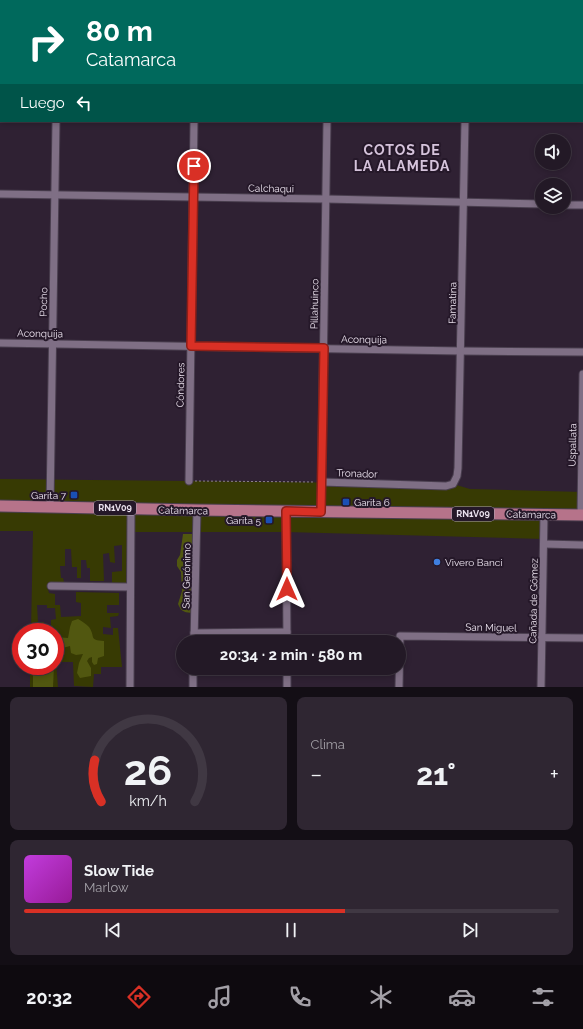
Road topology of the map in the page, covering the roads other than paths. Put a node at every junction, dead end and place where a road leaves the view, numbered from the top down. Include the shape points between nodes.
1 (56, 122) edge
2 (194, 122) edge
3 (327, 122) edge
4 (465, 122) edge
5 (0, 194) edge
6 (55, 194) junction
7 (193, 197) junction
8 (326, 199) junction
9 (464, 203) junction
10 (535, 204) edge
11 (571, 205) edge
12 (583, 205) edge
13 (0, 343) edge
14 (53, 344) junction
15 (191, 346) junction
16 (324, 348) junction
17 (461, 351) junction
18 (583, 352) edge
19 (583, 374) edge
20 (189, 481) road end
21 (322, 482) junction
22 (453, 484) joint
23 (0, 506) edge
24 (50, 507) junction
25 (131, 508) junction
26 (197, 510) junction
27 (286, 511) junction
28 (321, 512) junction
29 (544, 515) junction
30 (582, 515) edge
31 (544, 544) junction
32 (583, 545) edge
33 (51, 586) dead end
34 (130, 587) junction
35 (287, 632) joint
36 (194, 633) joint
37 (542, 638) junction
38 (583, 638) edge
39 (193, 675) edge
40 (287, 675) edge
41 (130, 687) edge
42 (193, 687) edge
43 (287, 687) edge
44 (399, 687) edge
45 (541, 687) edge

1 - 6 street, Pocho
2 - 7 street, Cóndores
3 - 8 street, Pillahuinco
4 - 9 street, Famatina
5 - 6 street, Calchaqui
6 - 7 street, Calchaqui
6 - 14 street, Pocho
7 - 8 street, Calchaqui
7 - 15 street, Cóndores
8 - 9 street, Calchaqui
8 - 16 street, Pillahuinco
9 - 10 street, Calchaqui
9 - 17 street, Famatina
11 - 12 street
13 - 14 street, Aconquija
14 - 15 street, Aconquija
14 - 24 street, Pocho
15 - 16 street, Aconquija
15 - 20 street, Cóndores
16 - 17 street, Aconquija
16 - 21 street, Pillahuinco
17 - 18 street, Aconquija
17 - 22 street, Famatina via 458,468
19 - 30 street, Uspallata
21 - 22 street, Tronador via 446,486
21 - 28 street, Pillahuinco
23 - 24 main road, Catamarca / RN1V09
24 - 25 main road, Catamarca / RN1V09
25 - 26 main road, Catamarca / RN1V09
25 - 34 street
26 - 27 main road, Catamarca / RN1V09
26 - 36 street, San Gerónimo
27 - 28 main road, Catamarca / RN1V09
27 - 35 street
28 - 29 main road, Catamarca / RN1V09
29 - 30 main road, Catamarca / RN1V09
29 - 31 street, Cañada de Gómez
31 - 32 street
31 - 37 street, Cañada de Gómez
33 - 34 street
34 - 41 street
35 - 36 street
37 - 38 street, San Miguel
37 - 44 street, San Miguel via 400,636
37 - 45 street, Cañada de Gómez
39 - 42 street
40 - 43 street

